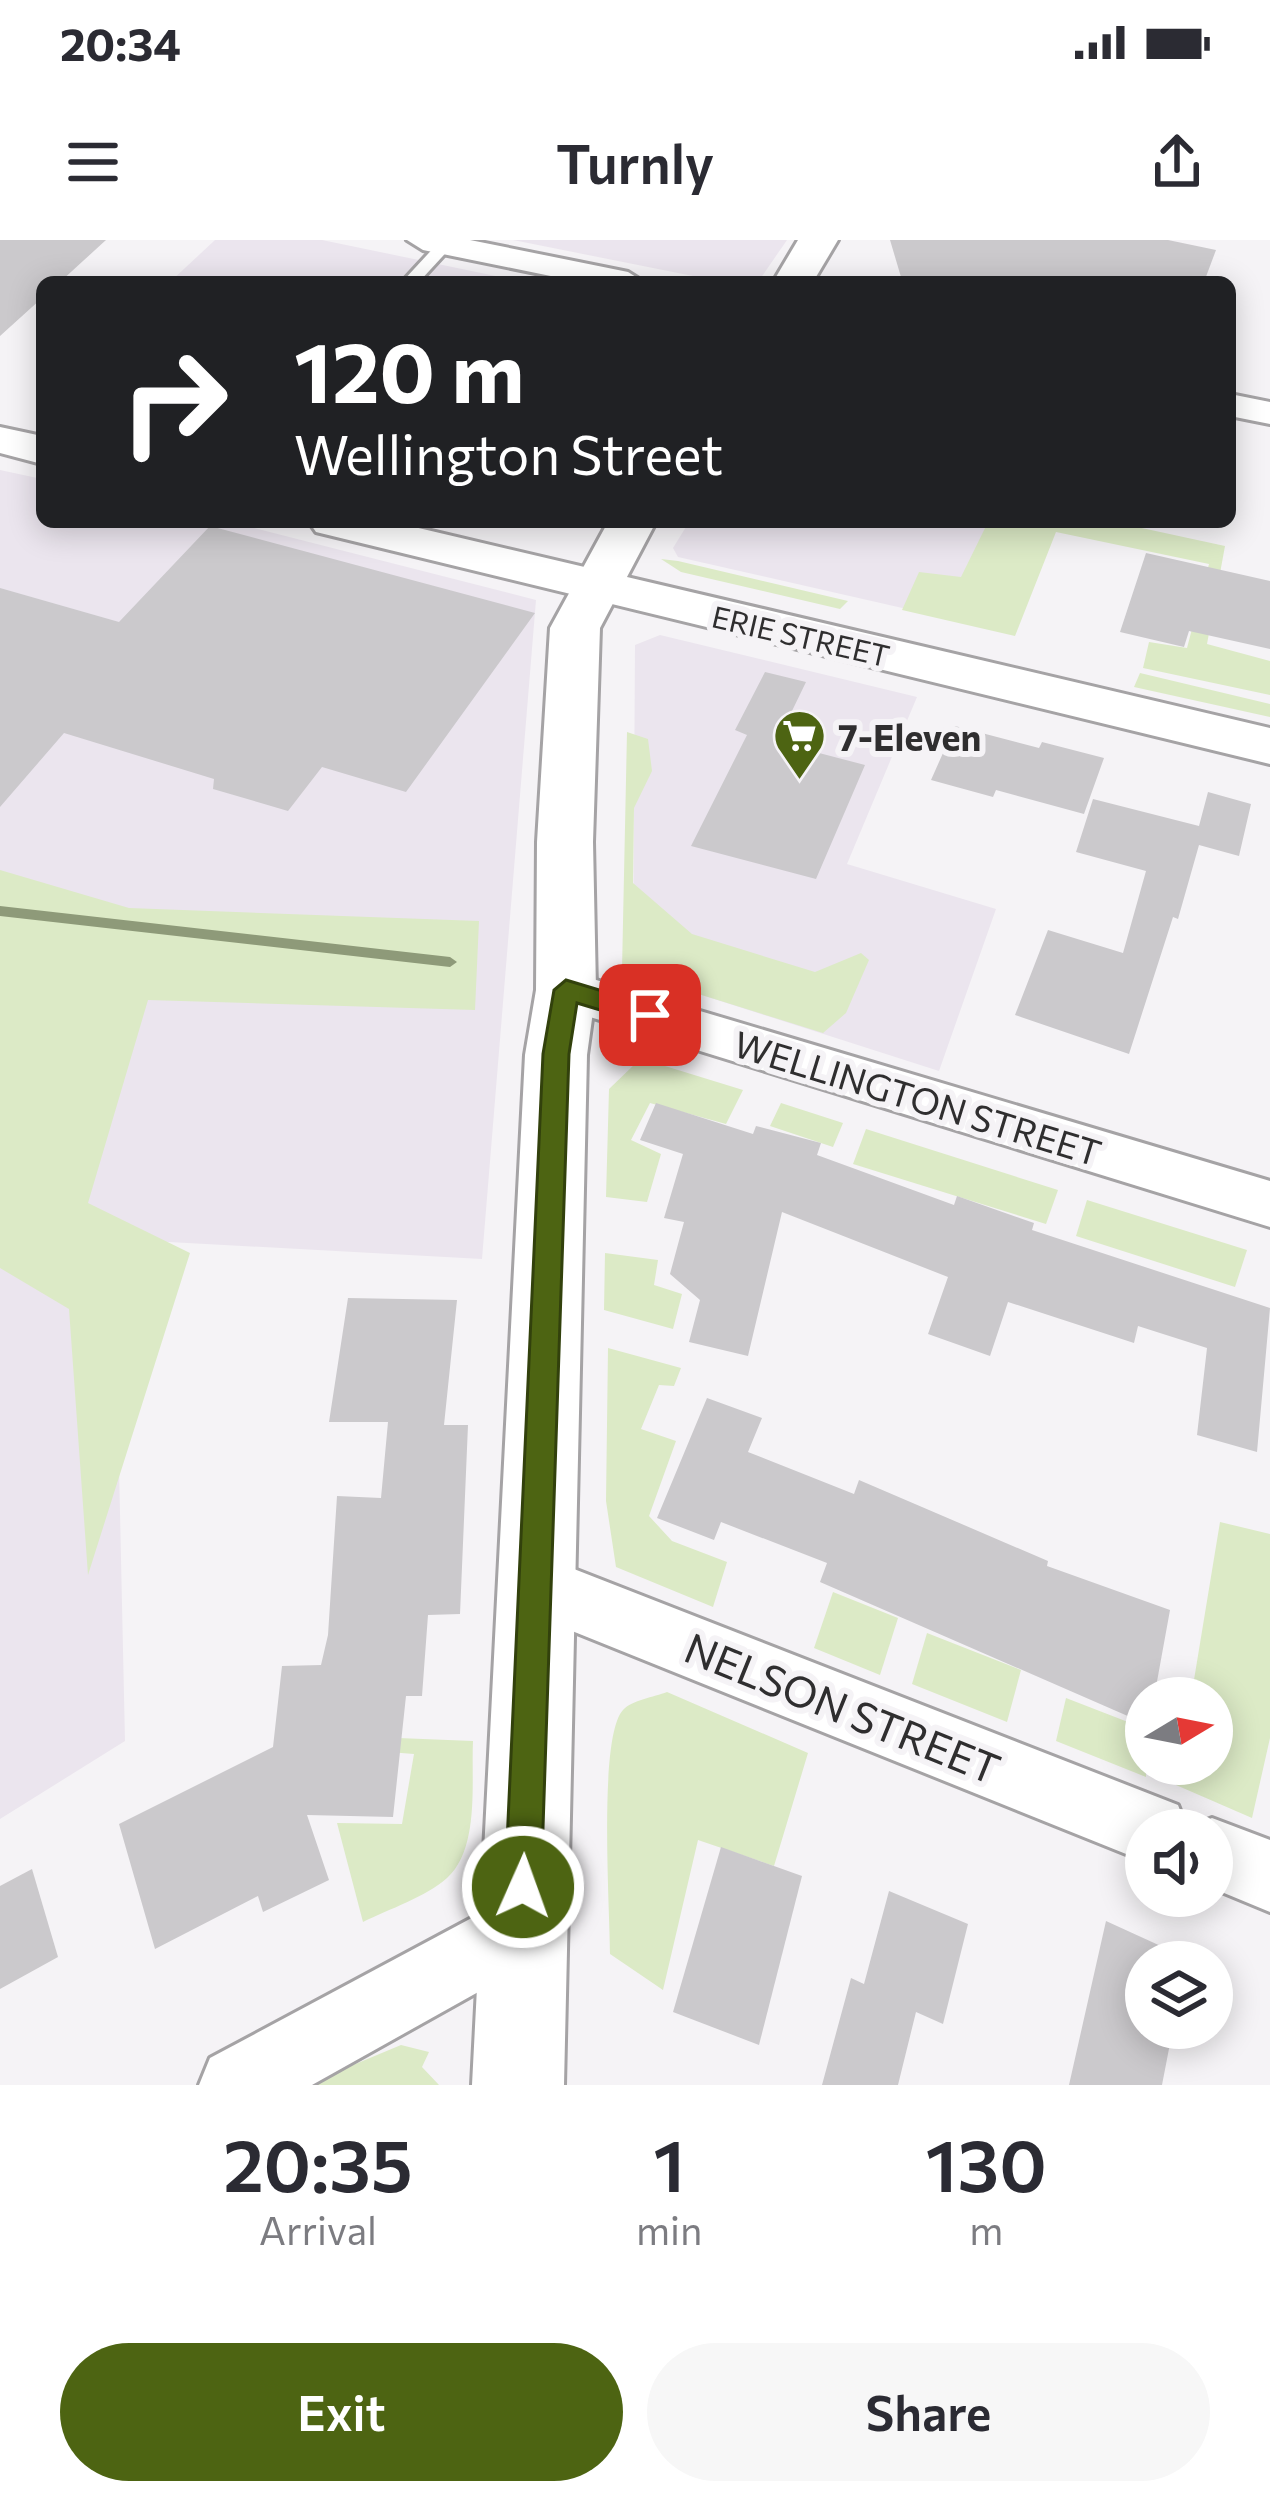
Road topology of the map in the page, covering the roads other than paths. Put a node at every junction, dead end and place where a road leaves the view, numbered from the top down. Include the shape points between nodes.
1 (818, 240) edge
2 (434, 242) edge
3 (414, 276) edge
4 (599, 276) edge
5 (797, 276) edge
6 (1236, 406) edge
7 (1270, 413) edge
8 (0, 440) edge
9 (36, 449) edge
10 (358, 528) edge
11 (629, 528) edge
12 (595, 586) junction
13 (1270, 746) edge
14 (566, 990) junction
15 (1270, 1204) edge
16 (533, 1585) junction
17 (1125, 1819) edge
18 (1233, 1861) edge
19 (1270, 1876) edge
20 (522, 1927) junction
21 (237, 2085) edge
22 (518, 2085) edge

1 - 5 street
2 - 3 lane
2 - 4 street
6 - 7 street
8 - 9 street
10 - 12 street, ERIE STREET
11 - 12 street
12 - 13 street, ERIE STREET
12 - 14 street via 574,628
14 - 15 street, WELLINGTON STREET
14 - 16 street via 556,1054
16 - 17 street, NELSON STREET
16 - 20 street
18 - 19 street
20 - 21 street
20 - 22 street

